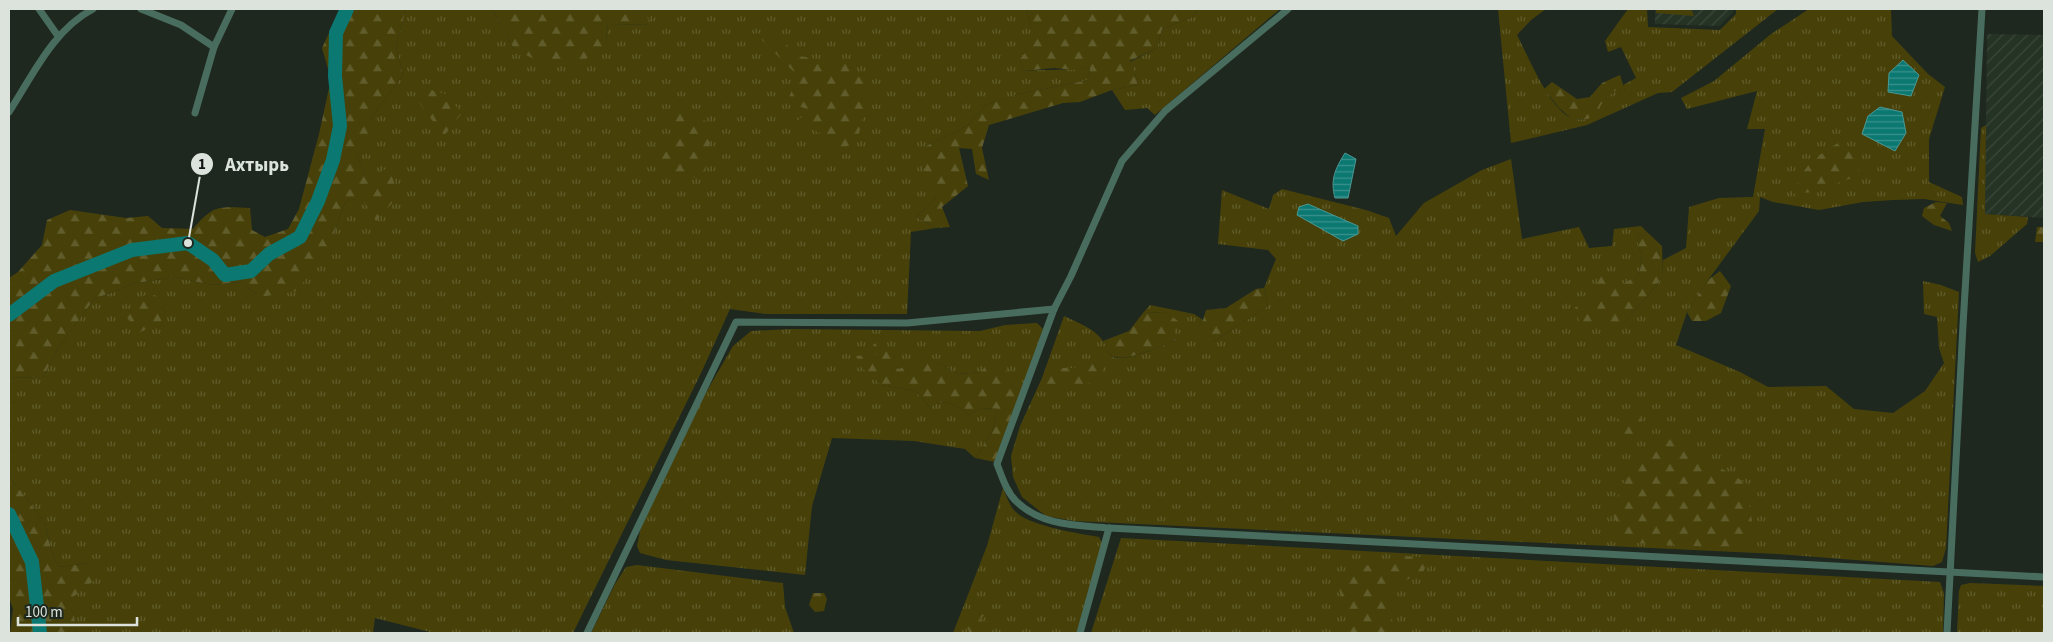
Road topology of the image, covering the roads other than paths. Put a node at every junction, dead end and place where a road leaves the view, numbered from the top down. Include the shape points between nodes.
1 (39, 9) edge
2 (93, 9) edge
3 (141, 9) edge
4 (232, 9) edge
5 (1288, 9) edge
6 (1982, 9) edge
7 (58, 36) junction
8 (214, 47) junction
9 (9, 112) edge
10 (195, 113) dead end
11 (1054, 309) junction
12 (1109, 528) junction
13 (1950, 571) junction
14 (2044, 577) edge
15 (587, 633) edge
16 (1080, 633) edge
17 (1947, 633) edge

1 - 7 street
2 - 7 street via 81,15
3 - 8 street via 181,25
4 - 8 street
5 - 11 street via 1165,111 1122,162
6 - 13 street
7 - 9 street
8 - 10 street
11 - 12 street via 997,464 1016,502 1044,520
11 - 15 street via 907,323 736,322
12 - 13 street
12 - 16 street
13 - 14 street
13 - 17 street

